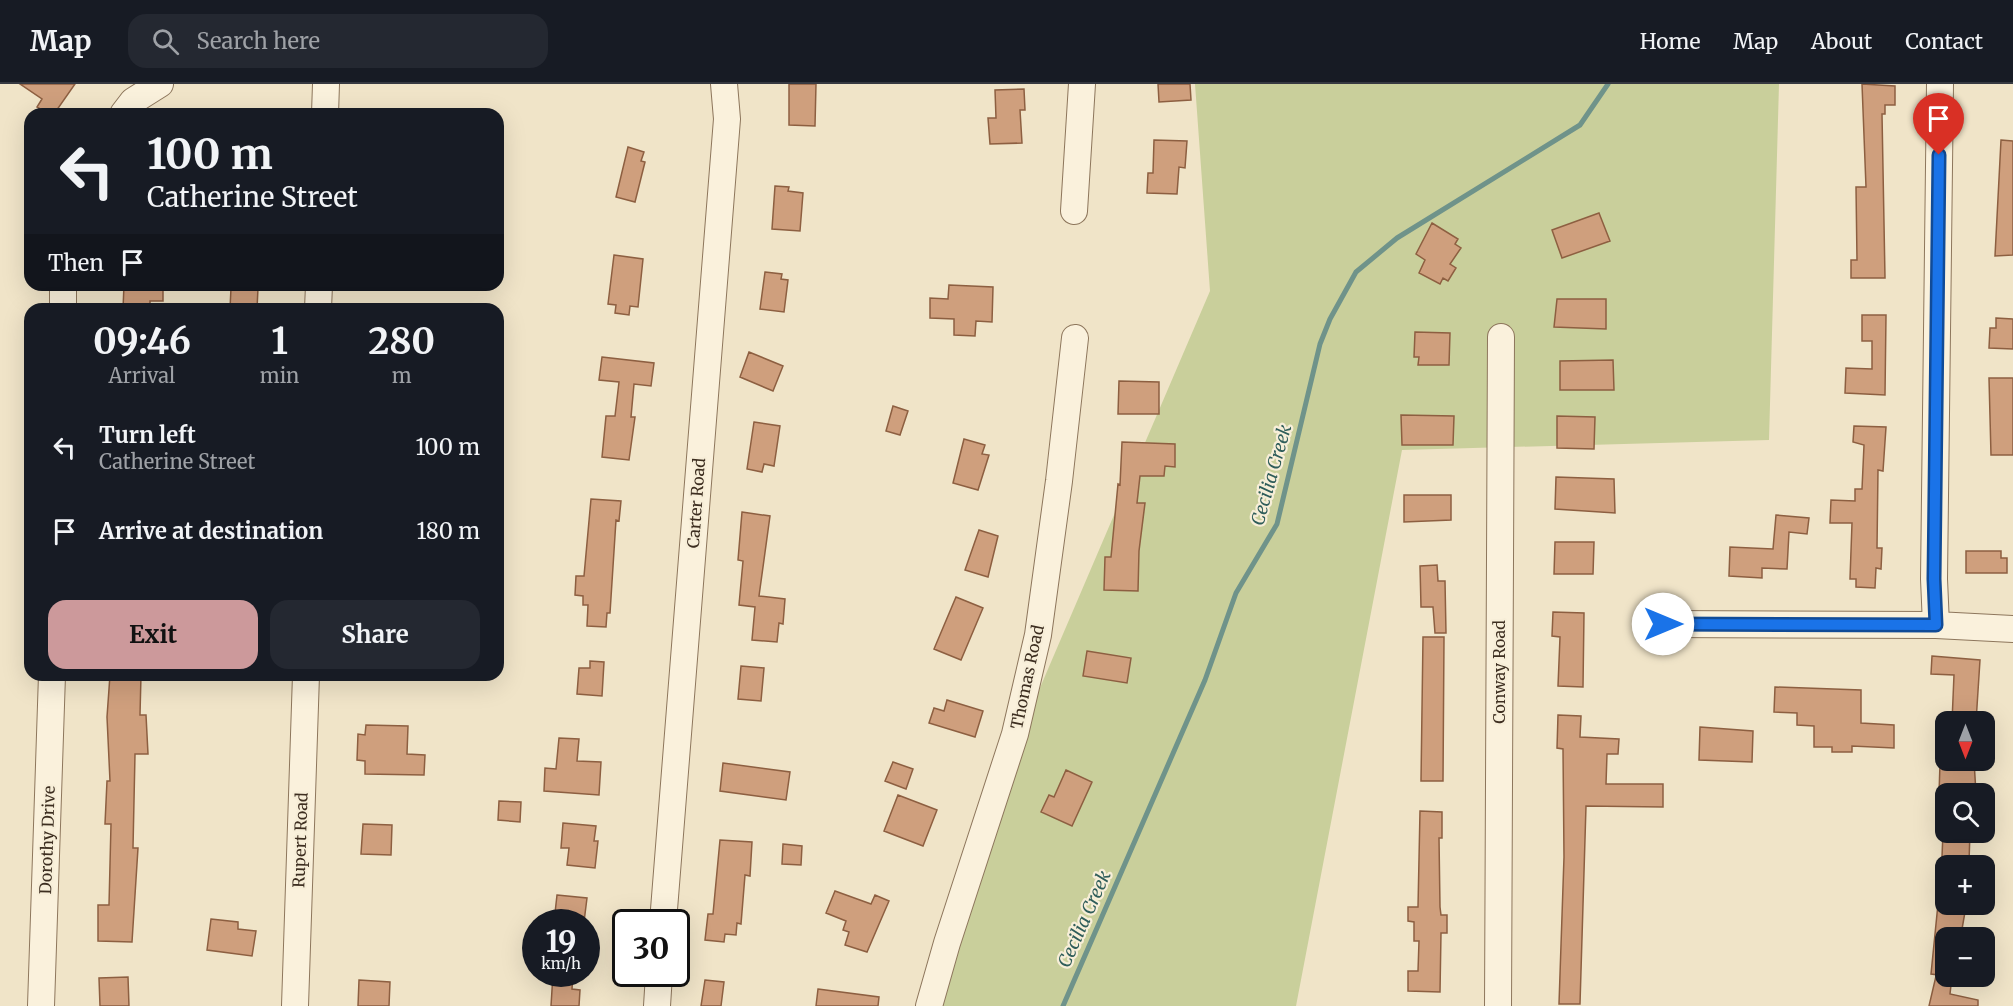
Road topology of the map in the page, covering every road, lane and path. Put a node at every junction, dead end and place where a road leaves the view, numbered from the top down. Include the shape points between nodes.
1 (160, 84) edge
2 (326, 84) edge
3 (724, 84) edge
4 (1082, 84) edge
5 (1940, 84) edge
6 (128, 108) edge
7 (325, 108) edge
8 (1074, 211) dead end
9 (1501, 337) dead end
10 (1075, 338) dead end
11 (1663, 624) dead end
12 (1936, 625) junction
13 (2013, 629) edge
14 (52, 681) edge
15 (306, 681) edge
16 (664, 909) edge
17 (658, 987) edge
18 (41, 1006) edge
19 (295, 1006) edge
20 (657, 1006) edge
21 (929, 1006) edge
22 (1498, 1006) edge

1 - 6 street
2 - 7 street
3 - 16 street, Carter Road via 727,119
4 - 8 street
5 - 12 street
9 - 22 street, Conway Road
10 - 21 street, Thomas Road via 1038,635 1015,734
11 - 12 street
12 - 13 street
14 - 18 street, Dorothy Drive
15 - 19 street, Rupert Road
17 - 20 street

